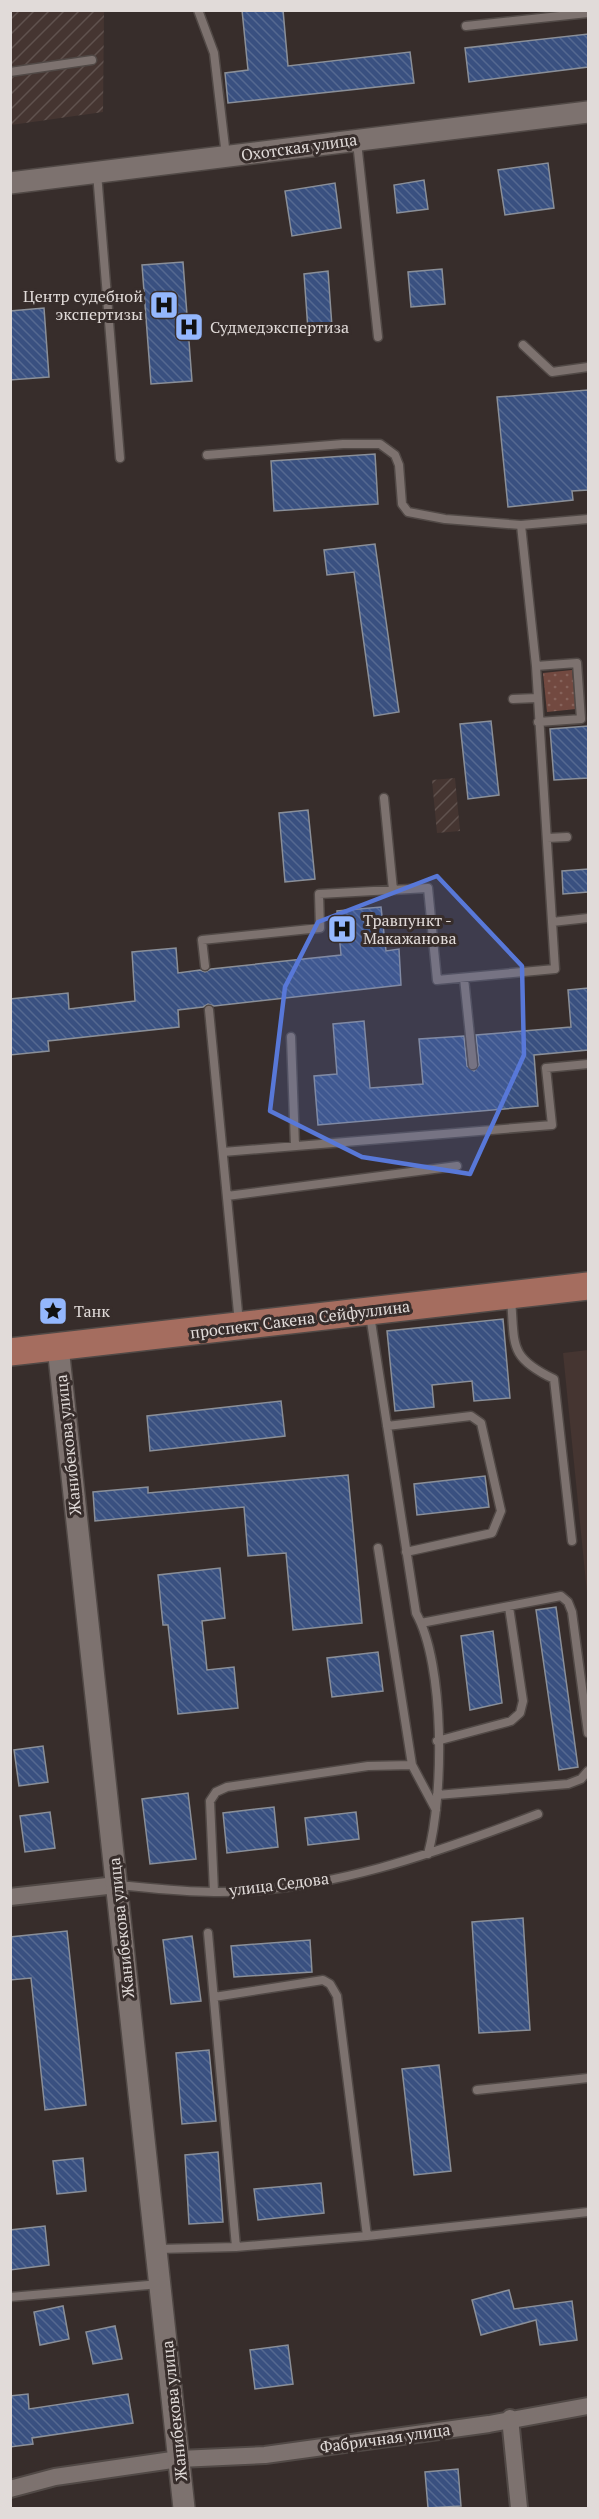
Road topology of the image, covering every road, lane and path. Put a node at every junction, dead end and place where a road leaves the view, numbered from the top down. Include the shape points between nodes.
1 (198, 10) edge
2 (588, 13) edge
3 (465, 27) dead end
4 (92, 60) dead end
5 (10, 72) edge
6 (588, 112) edge
7 (357, 139) junction
8 (226, 156) junction
9 (97, 173) junction
10 (10, 183) edge
11 (378, 337) dead end
12 (523, 345) dead end
13 (588, 367) edge
14 (207, 455) dead end
15 (120, 458) dead end
16 (588, 519) edge
17 (521, 525) junction
18 (536, 666) junction
19 (537, 698) junction
20 (513, 699) dead end
21 (538, 722) junction
22 (384, 798) dead end
23 (567, 837) dead end
24 (547, 838) junction
25 (393, 890) junction
26 (588, 918) edge
27 (552, 922) junction
28 (204, 966) dead end
29 (464, 978) junction
30 (209, 1010) dead end
31 (291, 1037) dead end
32 (588, 1064) edge
33 (473, 1065) dead end
34 (295, 1146) junction
35 (222, 1152) junction
36 (457, 1166) dead end
37 (227, 1196) junction
38 (588, 1286) edge
39 (510, 1295) junction
40 (369, 1312) junction
41 (239, 1326) junction
42 (58, 1347) junction
43 (10, 1353) edge
44 (387, 1426) junction
45 (572, 1541) dead end
46 (378, 1548) dead end
47 (406, 1552) junction
48 (509, 1607) junction
49 (421, 1623) junction
50 (588, 1733) edge
51 (437, 1741) junction
52 (412, 1765) junction
53 (588, 1771) edge
54 (437, 1795) junction
55 (436, 1811) junction
56 (538, 1814) dead end
57 (428, 1854) junction
58 (116, 1885) junction
59 (214, 1892) junction
60 (10, 1898) edge
61 (208, 1933) dead end
62 (214, 1997) junction
63 (588, 2078) edge
64 (477, 2090) dead end
65 (588, 2212) edge
66 (367, 2236) junction
67 (236, 2247) junction
68 (158, 2249) junction
69 (161, 2284) junction
70 (10, 2297) edge
71 (588, 2406) edge
72 (510, 2418) junction
73 (179, 2459) junction
74 (10, 2489) edge
75 (184, 2508) edge
76 (519, 2508) edge

1 - 8 lane via 214,53
2 - 3 lane
4 - 5 lane
6 - 7 street, Охотская улица
7 - 8 street, Охотская улица
7 - 11 lane
8 - 9 street, Охотская улица
9 - 10 street, Охотская улица
9 - 15 lane
12 - 13 lane via 552,372
14 - 17 lane via 380,444 395,455 402,504 408,512
16 - 17 lane
17 - 18 lane
18 - 19 lane
18 - 21 lane via 577,663 581,718
19 - 20 lane
19 - 21 lane
21 - 24 lane
22 - 25 lane
23 - 24 lane
24 - 27 lane
25 - 28 lane via 319,894 320,928 202,940
25 - 29 lane via 428,888 437,980
26 - 27 lane
27 - 29 lane via 555,969
29 - 33 lane
30 - 35 lane
31 - 34 lane
32 - 34 lane via 546,1068 552,1125
34 - 35 lane
35 - 37 lane
36 - 37 lane
37 - 41 lane
38 - 39 main road, проспект Сакена Сейфуллина
39 - 40 main road, проспект Сакена Сейфуллина
39 - 45 lane via 516,1352 533,1369 554,1379
40 - 41 main road, проспект Сакена Сейфуллина
40 - 44 lane
41 - 42 main road, проспект Сакена Сейфуллина
42 - 43 main road, проспект Сакена Сейфуллина
42 - 58 street, Жанибекова улица
44 - 47 lane
44 - 47 lane via 471,1416 481,1423 501,1511 492,1533
46 - 52 lane
47 - 49 lane
48 - 49 lane
48 - 50 lane via 561,1596 568,1602
48 - 51 lane via 523,1701 520,1713 511,1722
49 - 51 lane via 434,1682
51 - 54 lane
52 - 55 lane
52 - 59 lane via 368,1766 227,1787 216,1792 210,1802
53 - 54 lane via 568,1784
54 - 55 lane
55 - 57 lane
56 - 57 lane, улица Седова
57 - 59 lane, улица Седова via 275,1888
58 - 59 lane, улица Седова
58 - 60 street, улица Седова
58 - 68 street, Жанибекова улица
61 - 62 lane
62 - 66 lane via 323,1980 330,1984 337,1996
62 - 67 lane
63 - 64 lane
65 - 66 lane
66 - 67 lane
67 - 68 lane
68 - 69 street, Жанибекова улица
69 - 70 lane
69 - 73 street, Жанибекова улица
71 - 72 street, Фабричная улица
72 - 73 street, Фабричная улица via 265,2455
72 - 76 street
73 - 74 street, Фабричная улица via 55,2477
73 - 75 street, Жанибекова улица

